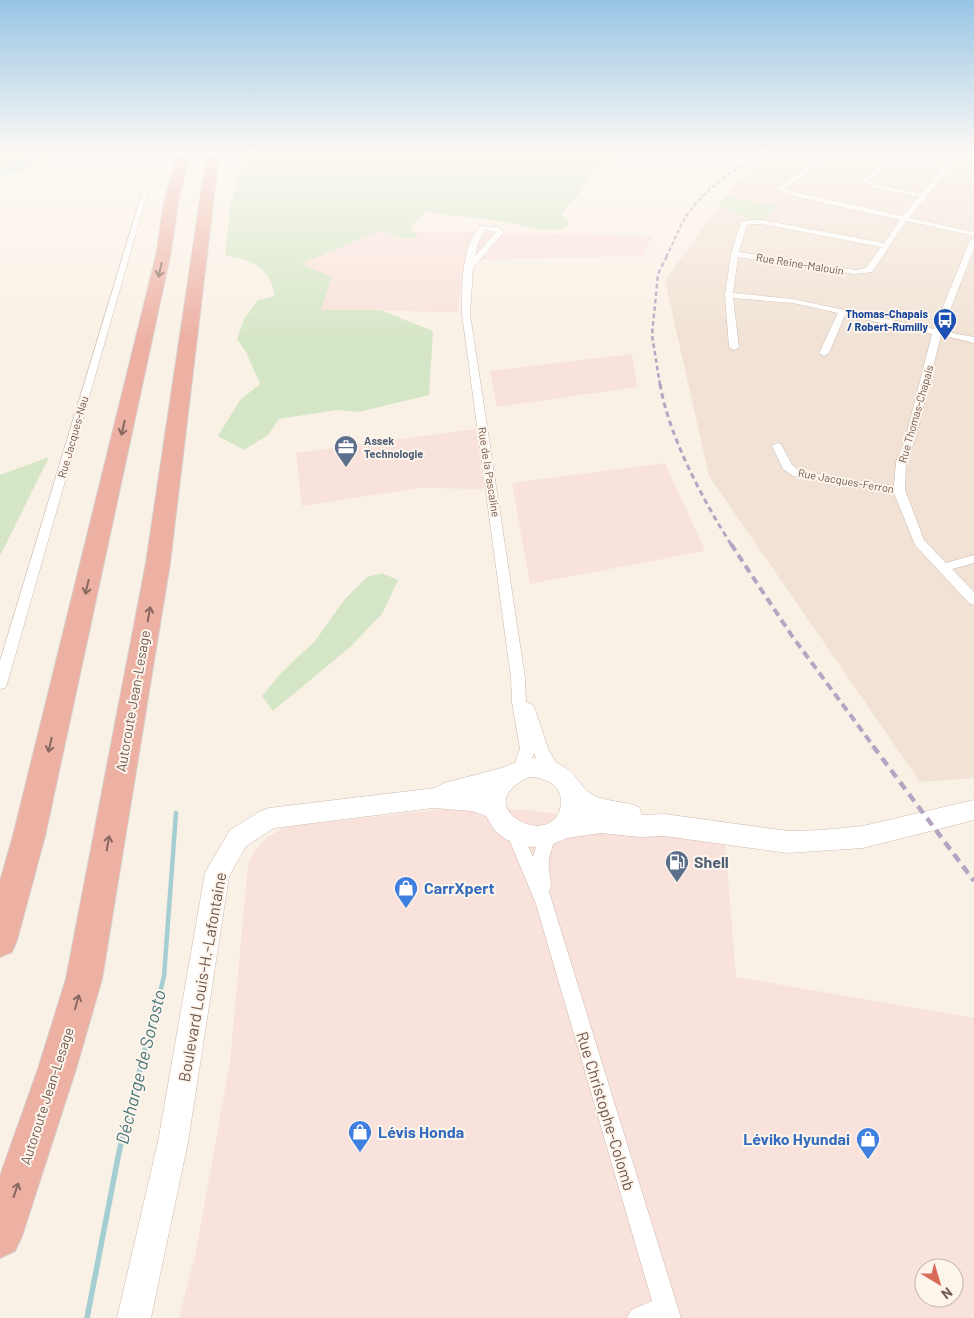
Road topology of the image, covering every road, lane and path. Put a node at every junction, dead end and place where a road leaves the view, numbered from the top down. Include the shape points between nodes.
1 (138, 216) edge
2 (169, 216) edge
3 (205, 216) edge
4 (893, 216) edge
5 (907, 216) edge
6 (905, 218) junction
7 (974, 234) edge
8 (974, 240) edge
9 (886, 246) junction
10 (735, 254) junction
11 (470, 266) junction
12 (729, 295) junction
13 (842, 313) junction
14 (937, 333) junction
15 (974, 340) edge
16 (734, 347) dead end
17 (824, 353) dead end
18 (777, 446) dead end
19 (899, 490) junction
20 (974, 559) edge
21 (942, 568) junction
22 (974, 600) edge
23 (518, 678) junction
24 (0, 684) edge
25 (554, 772) junction
26 (513, 773) junction
27 (571, 791) junction
28 (433, 798) junction
29 (494, 808) junction
30 (974, 810) edge
31 (664, 825) junction
32 (514, 832) junction
33 (554, 832) junction
34 (545, 904) junction
35 (0, 940) edge
36 (0, 1236) edge
37 (667, 1313) edge
38 (134, 1318) edge
39 (639, 1318) edge

1 - 24 street, Rue Jacques-Nau
2 -> 35 highway via 163,256 29,836
36 -> 3 highway, Autoroute Jean-Lesage via 58,1069 84,979 158,563
4 - 6 street
5 - 6 street, Rue Reine-Malouin
6 - 7 street
6 - 9 street, Rue Reine-Malouin
8 - 14 street, Rue Thomas-Chapais
9 - 10 street, Rue Reine-Malouin via 869,270 855,272
9 - 10 street via 756,221 744,224
10 - 12 street
11 - 11 street, Rue de la Pascaline via 498,236 498,229 483,228 477,233
11 - 23 street, Rue de la Pascaline via 466,314
12 - 13 street via 793,302
12 - 16 street
13 - 14 street
13 - 17 street
14 - 15 street
14 - 19 street, Rue Thomas-Chapais via 910,440 901,462
18 - 19 street, Rue Jacques-Ferron via 787,467 797,474
19 - 21 street, Rue Thomas-Chapais via 919,542
20 - 21 street
21 - 22 street, Rue Thomas-Chapais
23 - 25 street, Rue de la Pascaline via 542,753
23 - 26 street, Rue de la Pascaline via 528,749
25 - 26 street via 534,766
25 - 27 street via 565,780
26 - 28 street, Boulevard Louis-H.-Lafontaine
26 - 29 street via 496,789
27 - 31 street via 588,804 645,816
27 - 33 street via 573,810 564,826
28 - 29 street, Boulevard Louis-H.-Lafontaine via 472,801
28 - 38 street, Boulevard Louis-H.-Lafontaine via 268,818 238,838 217,873 174,1142
29 - 32 street via 500,821
30 - 31 street via 862,838 823,841 788,842
31 - 33 street via 601,822
32 - 33 street via 532,837
32 - 34 street, Rue Christophe-Colomb
33 - 34 street, Rue Christophe-Colomb via 540,862
34 - 37 street, Rue Christophe-Colomb
37 - 39 street

